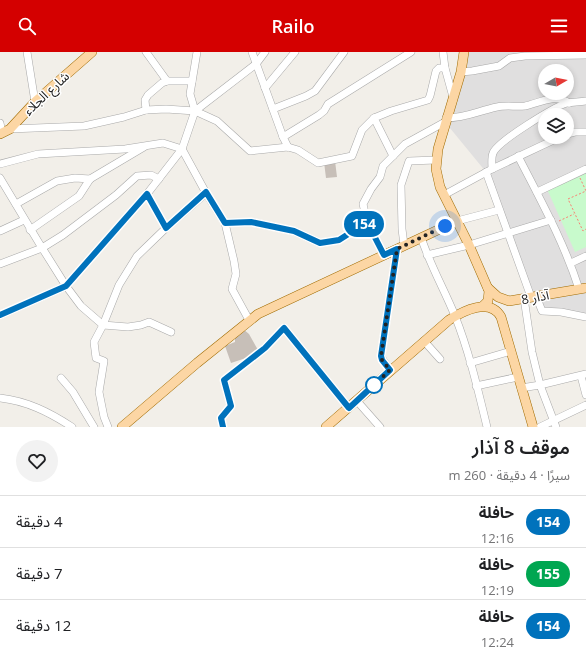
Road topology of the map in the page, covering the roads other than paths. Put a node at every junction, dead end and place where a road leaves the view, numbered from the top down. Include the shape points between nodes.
1 (27, 52) edge
2 (92, 52) edge
3 (146, 52) edge
4 (197, 52) edge
5 (252, 52) edge
6 (265, 52) edge
7 (295, 52) edge
8 (344, 52) edge
9 (411, 52) edge
10 (443, 52) edge
11 (464, 52) edge
12 (525, 54) edge
13 (559, 54) edge
14 (586, 55) edge
15 (256, 64) junction
16 (445, 68) junction
17 (461, 72) junction
18 (167, 81) junction
19 (192, 81) junction
20 (265, 88) junction
21 (453, 97) junction
22 (35, 102) junction
23 (586, 102) edge
24 (569, 103) junction
25 (273, 109) junction
26 (146, 110) junction
27 (196, 111) junction
28 (374, 118) junction
29 (446, 120) junction
30 (3, 130) edge
31 (574, 132) edge
32 (586, 132) edge
33 (283, 137) junction
34 (150, 144) junction
35 (545, 144) edge
36 (288, 147) junction
37 (182, 149) junction
38 (393, 156) junction
39 (518, 156) junction
40 (436, 160) junction
41 (0, 164) edge
42 (586, 169) edge
43 (489, 170) junction
44 (0, 178) edge
45 (90, 179) junction
46 (159, 179) junction
47 (206, 192) junction
48 (537, 192) junction
49 (147, 194) junction
50 (444, 195) junction
51 (16, 204) junction
52 (499, 210) junction
53 (24, 220) junction
54 (457, 221) junction
55 (367, 222) junction
56 (552, 222) junction
57 (225, 223) junction
58 (166, 228) junction
59 (30, 230) junction
60 (0, 231) edge
61 (508, 233) junction
62 (422, 237) junction
63 (469, 245) junction
64 (401, 247) junction
65 (42, 248) junction
66 (384, 255) junction
67 (427, 255) junction
68 (586, 256) edge
69 (571, 263) junction
70 (0, 264) edge
71 (66, 286) junction
72 (488, 288) junction
73 (582, 288) edge
74 (530, 297) junction
75 (514, 301) junction
76 (483, 306) junction
77 (0, 315) edge
78 (455, 316) junction
79 (501, 316) junction
80 (586, 317) edge
81 (250, 320) junction
82 (103, 325) junction
83 (171, 332) dead end
84 (424, 341) junction
85 (511, 351) junction
86 (440, 359) dead end
87 (470, 363) junction
88 (390, 370) junction
89 (584, 375) edge
90 (518, 377) junction
91 (61, 378) dead end
92 (540, 385) junction
93 (476, 386) junction
94 (521, 388) junction
95 (586, 395) edge
96 (0, 398) edge
97 (357, 401) junction
98 (586, 405) edge
99 (349, 408) junction
100 (555, 424) edge
101 (124, 426) edge
102 (72, 427) edge
103 (94, 427) edge
104 (108, 427) edge
105 (223, 427) edge
106 (326, 427) edge
107 (380, 427) edge
108 (487, 427) edge
109 (533, 427) edge
110 (540, 427) edge

1 - 22 street
2 - 22 main road, شارع الجلاء
3 - 18 street
4 - 19 street
5 - 15 street
6 - 15 street
7 - 20 street
8 - 25 street via 315,92
9 - 33 street via 328,104 319,115
10 - 16 street
11 - 17 main road
12 - 13 street
12 - 17 street via 510,58 499,66
13 - 14 street
15 - 20 street
15 - 27 street
16 - 21 street
16 - 28 street via 436,70 428,100
17 - 21 main road
18 - 19 street
18 - 26 street via 148,94 145,100
19 - 27 street via 190,94
20 - 25 street
21 - 29 main road
22 - 30 main road, شارع الجلاء
23 - 24 street
24 - 29 street via 563,98 554,98 524,106 498,107
24 - 43 street via 556,108 502,143 493,153
25 - 33 street
26 - 27 street
26 - 30 street via 84,126
27 - 36 street via 217,121 250,151
27 - 37 street
28 - 36 street via 362,130 352,156 318,163 298,150
28 - 38 street
29 - 38 street via 405,144
29 - 40 main road
31 - 32 street
33 - 36 street
34 - 37 street via 163,143
34 - 41 street via 125,149 38,154
34 - 45 street
35 - 39 street
37 - 46 street
37 - 47 street
38 - 55 street via 384,166 363,204
39 - 43 street
39 - 48 street
40 - 50 main road via 437,178
40 - 64 street via 409,161 401,185
42 - 48 street
43 - 50 street
43 - 52 street
44 - 51 street
45 - 51 street via 57,181
45 - 59 street via 79,196
46 - 49 street
46 - 65 street via 151,175 136,176 81,222
47 - 57 street
47 - 58 street
48 - 56 street
49 - 58 street
49 - 71 street
50 - 54 main road
51 - 53 street
52 - 54 street
52 - 61 street
53 - 59 street
53 - 60 street
54 - 62 main road
54 - 63 main road
55 - 57 street via 339,240 320,243 294,231 251,222
55 - 66 street
56 - 61 street
56 - 69 street
57 - 81 street via 236,274 232,289
58 - 82 street via 137,256 119,285
59 - 65 street
61 - 63 street
61 - 74 street
62 - 64 main road
62 - 67 street
63 - 67 street
63 - 72 main road
64 - 66 main road
64 - 88 street via 381,356
65 - 70 street
65 - 71 street
66 - 81 main road via 266,310
67 - 78 street
68 - 69 street
69 - 73 street
71 - 77 street
71 - 82 street via 81,306
72 - 75 main road, 8 آذار via 498,297
72 - 76 main road via 489,298
73 - 74 main road, 8 آذار
74 - 75 main road, 8 آذار
74 - 80 street via 542,311
74 - 92 street via 532,352
75 - 79 main road via 507,305
76 - 78 main road
76 - 79 main road via 495,309
78 - 84 main road
78 - 87 street
79 - 85 main road
81 - 101 main road
82 - 83 street via 128,326 148,322
82 - 104 street via 94,342 96,358 104,361 99,392
84 - 86 street
84 - 88 main road
85 - 87 street
85 - 90 main road
87 - 93 street
88 - 97 main road
89 - 92 street
89 - 95 street
90 - 93 street
90 - 94 main road
91 - 103 street via 73,392
92 - 94 street
92 - 100 street
93 - 108 street
94 - 109 main road
96 - 102 street via 37,407
97 - 99 main road
97 - 107 street
98 - 100 street
99 - 105 street via 284,328 265,348 224,380 231,406 221,418
99 - 106 main road
100 - 110 street

